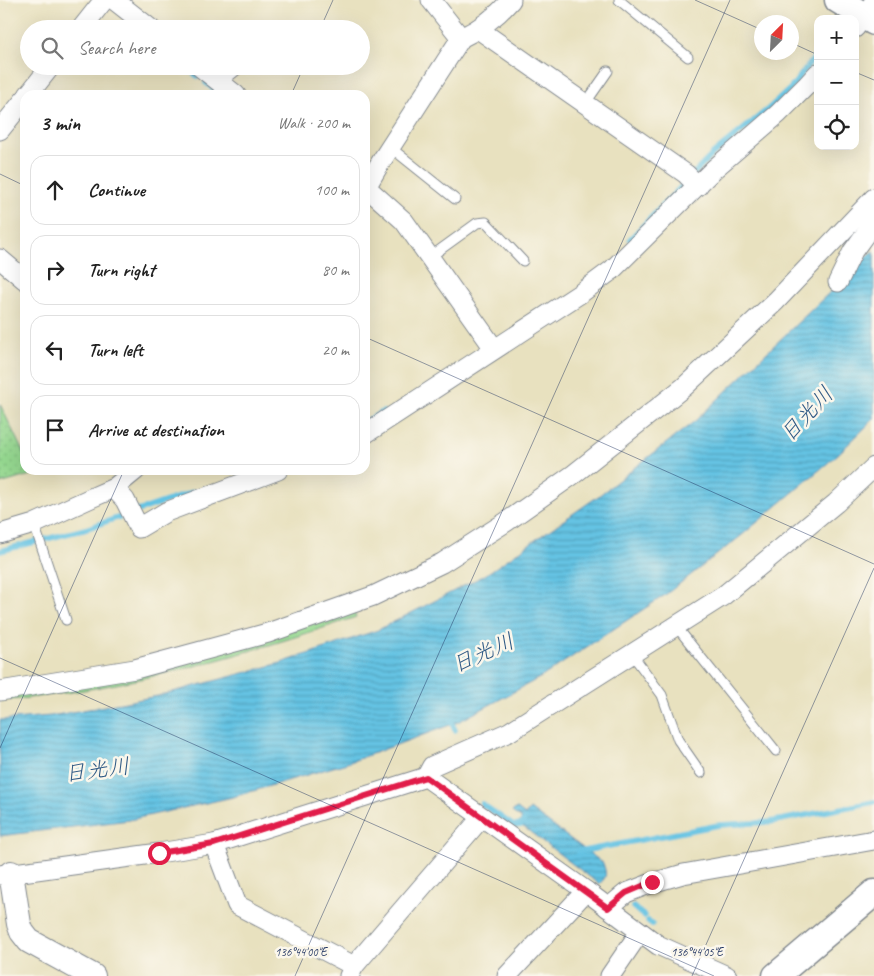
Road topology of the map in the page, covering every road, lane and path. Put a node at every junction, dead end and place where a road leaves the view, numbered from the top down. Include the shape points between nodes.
1 (431, 0) edge
2 (511, 0) edge
3 (619, 0) edge
4 (102, 2) edge
5 (88, 20) edge
6 (135, 20) edge
7 (478, 29) junction
8 (461, 38) junction
9 (688, 57) dead end
10 (608, 72) dead end
11 (44, 75) edge
12 (211, 75) edge
13 (231, 75) edge
14 (814, 77) edge
15 (221, 83) junction
16 (32, 90) edge
17 (230, 90) edge
18 (585, 104) junction
19 (20, 111) edge
20 (0, 130) edge
21 (390, 147) junction
22 (370, 181) edge
23 (693, 181) junction
24 (370, 191) edge
25 (874, 198) edge
26 (455, 199) dead end
27 (874, 222) edge
28 (430, 257) junction
29 (0, 259) edge
30 (523, 261) dead end
31 (20, 276) edge
32 (838, 282) dead end
33 (489, 342) dead end
34 (370, 430) edge
35 (874, 467) edge
36 (132, 475) edge
37 (265, 475) edge
38 (119, 494) junction
39 (35, 529) junction
40 (0, 534) edge
41 (66, 620) dead end
42 (676, 626) junction
43 (632, 654) junction
44 (0, 691) edge
45 (776, 751) dead end
46 (701, 773) dead end
47 (426, 777) junction
48 (482, 817) junction
49 (874, 840) edge
50 (214, 844) junction
51 (6, 874) edge
52 (586, 892) junction
53 (874, 893) edge
54 (608, 908) junction
55 (640, 932) junction
56 (351, 971) edge
57 (91, 976) edge
58 (507, 976) edge
59 (610, 976) edge
60 (727, 976) edge
61 (776, 976) edge

1 - 8 street
2 - 7 street
3 - 9 lane
4 - 5 street
4 - 6 street
7 - 8 street
7 - 18 street
8 - 21 street
10 - 18 lane
11 - 16 street
12 - 15 street
13 - 15 lane
14 - 23 street via 778,114 714,169
15 - 17 street
18 - 23 street
19 - 20 street
21 - 22 street
21 - 26 lane
23 - 34 street via 612,270
24 - 28 street via 404,221
25 - 44 street via 776,300 684,387 574,474 442,563 373,596 268,632 134,669
27 - 32 street via 853,251
28 - 30 lane via 477,223 486,222
28 - 33 street
29 - 31 street
35 - 42 street via 836,504 723,596
36 - 38 street
37 - 38 street via 166,512 139,528
38 - 39 street
39 - 40 street
39 - 41 lane
42 - 43 street
42 - 45 lane
43 - 46 lane via 662,695 678,740
43 - 47 street via 509,732 432,766
47 - 48 street
47 - 50 street
48 - 52 street
48 - 56 street
49 - 54 street via 683,874 626,893
50 - 51 street
50 - 56 street via 237,905
51 - 57 street via 22,932 29,941
52 - 54 street
52 - 58 street
53 - 61 main road
54 - 55 street
55 - 59 street
55 - 60 street via 658,945

